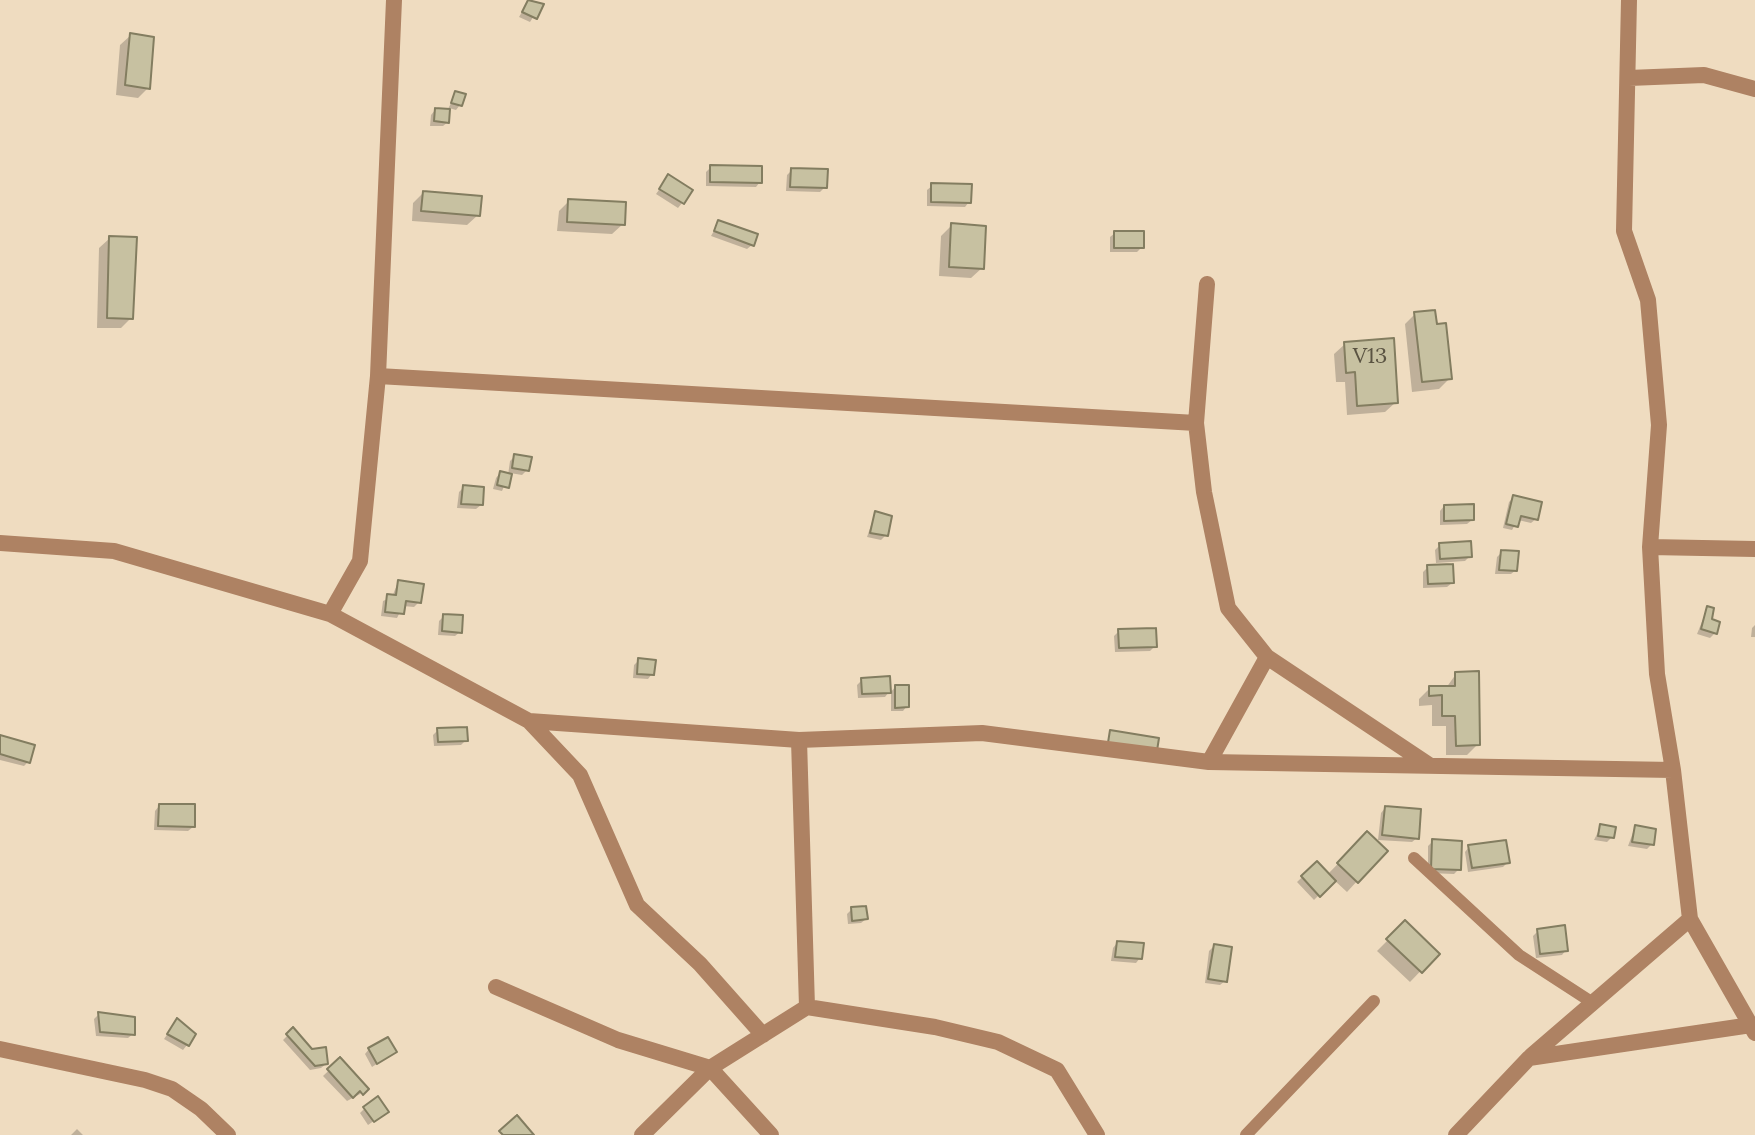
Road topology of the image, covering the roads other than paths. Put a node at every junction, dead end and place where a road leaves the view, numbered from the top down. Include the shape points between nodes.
1 (394, 0) edge
2 (1629, 0) edge
3 (1629, 78) junction
4 (1755, 89) edge
5 (1207, 284) dead end
6 (378, 376) junction
7 (1196, 423) junction
8 (0, 543) edge
9 (1650, 547) junction
10 (1755, 549) edge
11 (330, 614) junction
12 (1267, 657) junction
13 (529, 721) junction
14 (799, 740) junction
15 (1209, 762) junction
16 (1430, 765) junction
17 (1673, 770) junction
18 (1414, 858) dead end
19 (1690, 919) junction
20 (496, 987) dead end
21 (1374, 1001) dead end
22 (1593, 1003) junction
23 (807, 1007) junction
24 (1753, 1029) edge
25 (763, 1035) junction
26 (0, 1049) edge
27 (1529, 1058) junction
28 (710, 1068) junction
29 (228, 1135) edge
30 (642, 1135) edge
31 (771, 1135) edge
32 (1097, 1135) edge
33 (1246, 1135) edge
34 (1456, 1135) edge

1 - 6 street
2 - 3 street
3 - 4 street via 1704,75
3 - 9 street via 1624,231 1648,300 1659,425
5 - 7 street
6 - 7 street
6 - 11 street via 360,561
7 - 12 street via 1228,608
8 - 11 street via 114,551
9 - 10 street
9 - 17 street via 1657,674
11 - 13 street
12 - 15 street
12 - 16 street
13 - 14 street
13 - 25 street via 580,775 637,905 700,964
14 - 15 street via 982,733
14 - 23 street
15 - 16 street
16 - 17 street
17 - 19 street
18 - 22 lane via 1519,955
19 - 22 street
19 - 24 street
20 - 28 street via 618,1040
21 - 33 lane
22 - 27 street
23 - 25 street
23 - 32 street via 998,1042 1057,1070
24 - 27 street
25 - 28 street
26 - 29 street via 172,1089
27 - 34 street
28 - 30 street
28 - 31 street

